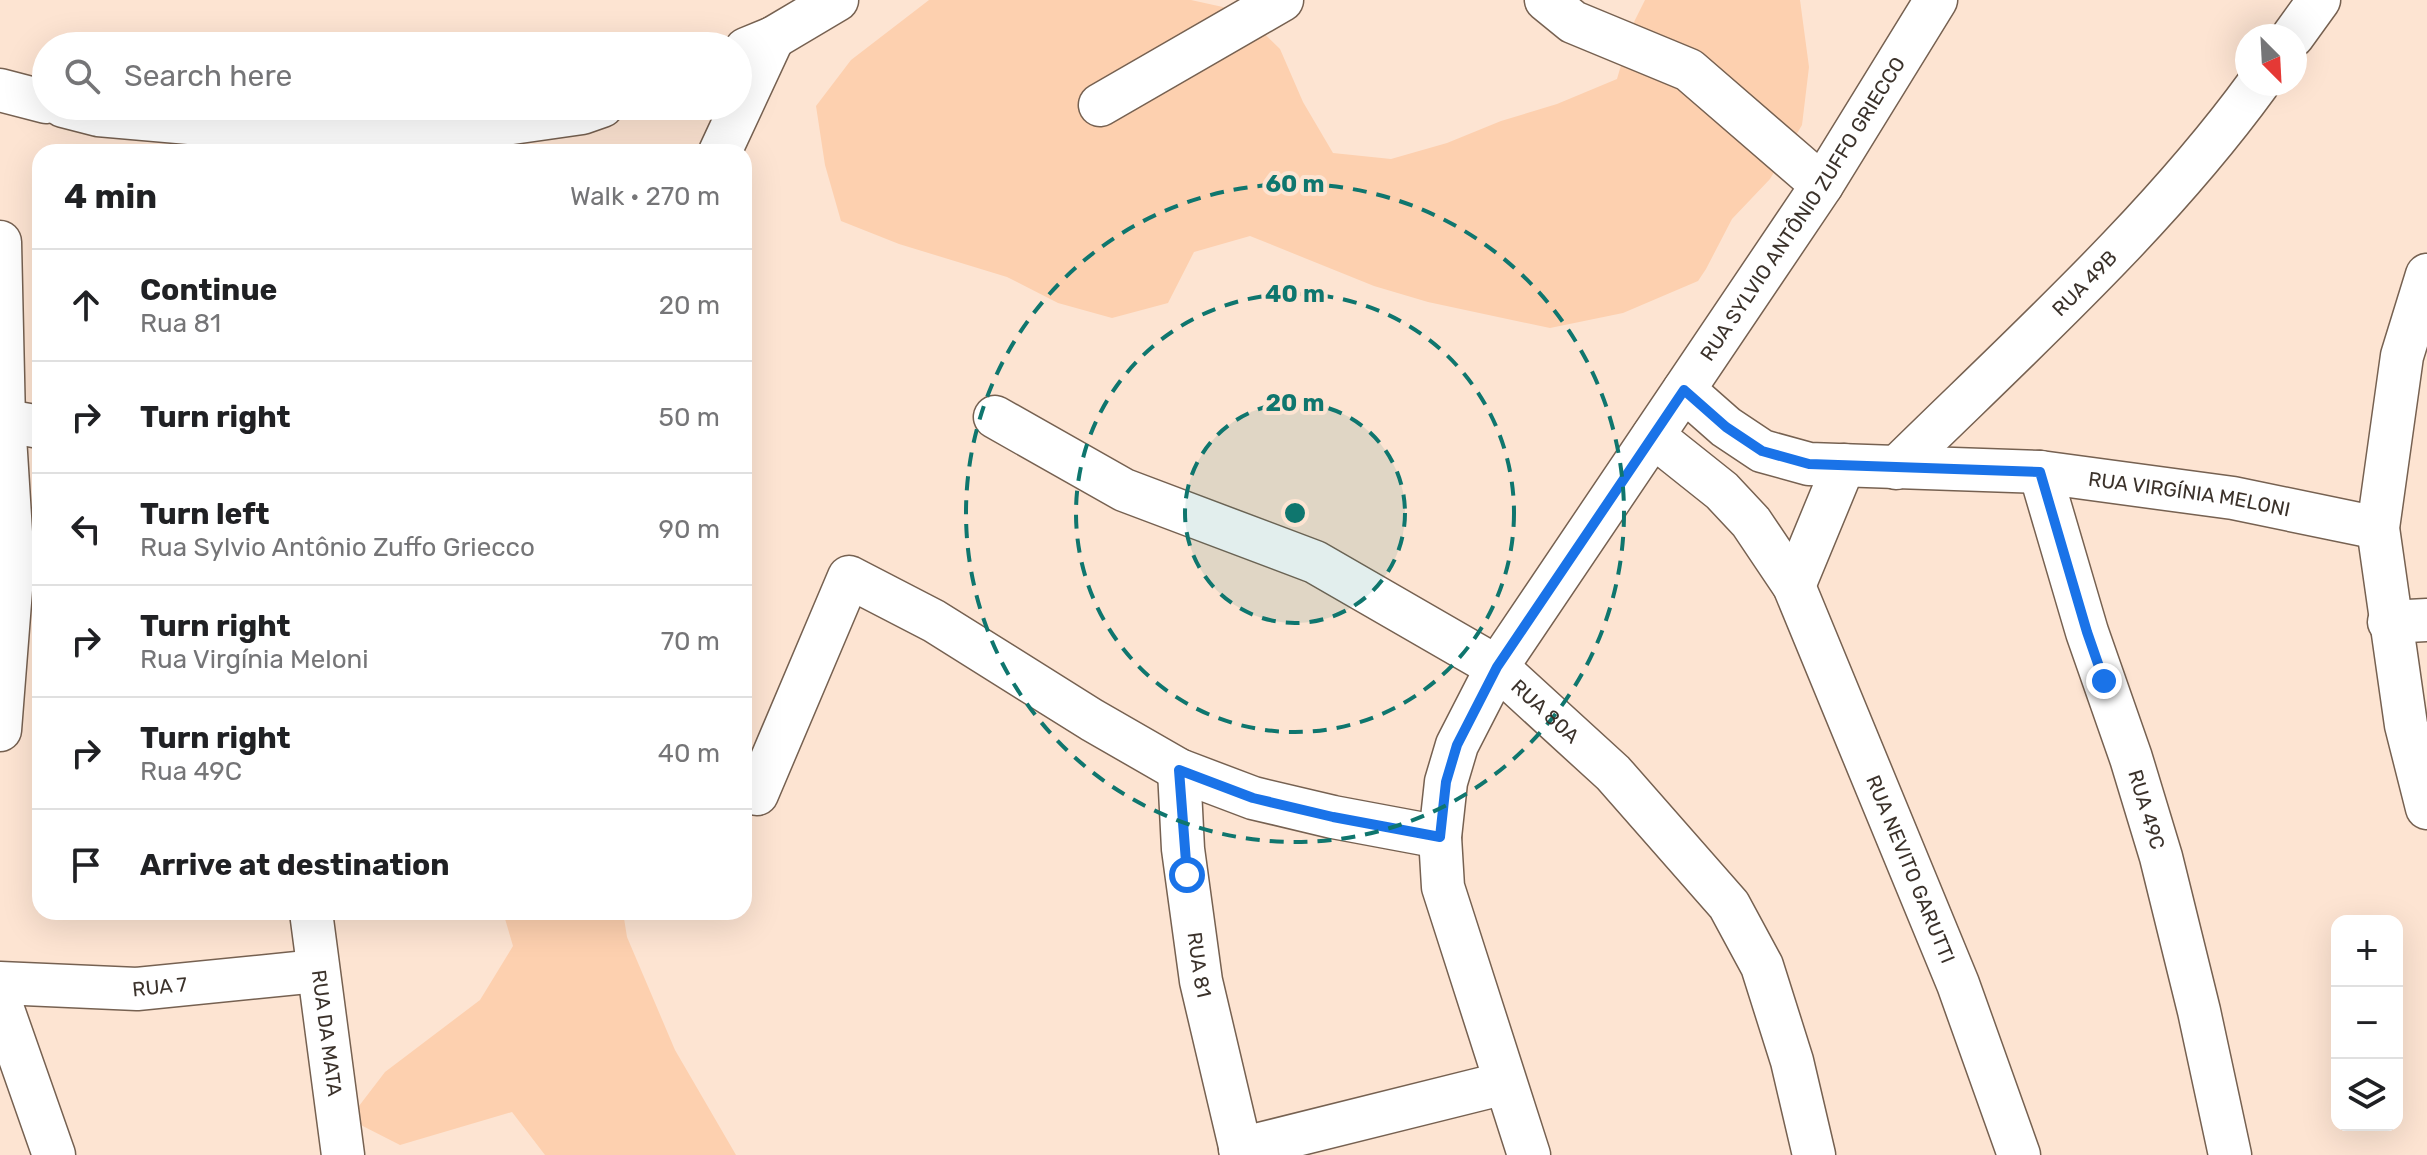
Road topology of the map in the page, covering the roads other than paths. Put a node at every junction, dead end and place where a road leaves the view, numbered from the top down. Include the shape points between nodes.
1 (837, 0) edge
2 (1282, 0) edge
3 (1936, 0) edge
4 (2319, 0) edge
5 (1567, 7) edge
6 (2302, 24) edge
7 (756, 46) edge
8 (0, 90) edge
9 (2249, 96) edge
10 (32, 98) edge
11 (1100, 105) dead end
12 (155, 120) edge
13 (533, 120) edge
14 (731, 120) edge
15 (723, 144) edge
16 (1822, 185) junction
17 (0, 242) edge
18 (2427, 275) edge
19 (1684, 390) junction
20 (995, 417) dead end
21 (15, 423) edge
22 (1653, 436) junction
23 (1844, 465) junction
24 (1896, 468) junction
25 (2040, 472) junction
26 (2378, 528) junction
27 (1794, 586) junction
28 (2408, 621) edge
29 (1497, 667) junction
30 (0, 730) edge
31 (1179, 770) junction
32 (757, 794) dead end
33 (2427, 808) edge
34 (1440, 837) junction
35 (312, 920) edge
36 (317, 971) junction
37 (0, 983) edge
38 (0, 1001) edge
39 (1505, 1083) junction
40 (1241, 1152) edge
41 (54, 1155) edge
42 (343, 1155) edge
43 (1529, 1155) edge
44 (1814, 1155) edge
45 (2019, 1155) edge
46 (2230, 1155) edge

1 - 7 street
2 - 11 street
3 - 16 street, RUA SYLVIO ANTÔNIO ZUFFO GRIECCO
4 - 6 street
5 - 16 street via 1689,70
8 - 10 street
9 - 24 street, RUA 49B via 2111,254
12 - 13 street via 407,138
14 - 15 street
16 - 19 street, RUA SYLVIO ANTÔNIO ZUFFO GRIECCO
17 - 21 street
18 - 26 street via 2402,356
19 - 22 street, RUA SYLVIO ANTÔNIO ZUFFO GRIECCO
19 - 23 street, RUA VIRGÍNIA MELONI via 1762,451 1809,464
20 - 29 street, RUA 80A via 1124,490 1315,562
21 - 30 street via 13,564
22 - 27 street, RUA NEVITO GARUTTI via 1751,522
22 - 29 street, RUA SYLVIO ANTÔNIO ZUFFO GRIECCO
23 - 24 street, RUA VIRGÍNIA MELONI
23 - 27 street
24 - 25 street, RUA VIRGÍNIA MELONI
25 - 26 street, RUA VIRGÍNIA MELONI via 2233,498
25 - 46 street, RUA 49C via 2161,857
26 - 28 street
27 - 45 street, RUA NEVITO GARUTTI via 1958,984
28 - 33 street via 2406,725
29 - 34 street, RUA SYLVIO ANTÔNIO ZUFFO GRIECCO via 1457,745 1446,782
29 - 44 street, RUA 80A via 1613,773 1729,905 1762,966
31 - 32 street via 934,621 849,577
31 - 34 street via 1253,798
31 - 40 street, RUA 81 via 1183,849 1201,981
34 - 39 street, RUA SYLVIO ANTÔNIO ZUFFO GRIECCO via 1443,887
35 - 36 street, RUA DA MATA
36 - 37 street, RUA 7 via 137,989
36 - 42 street, RUA DA MATA
38 - 41 street
39 - 40 street
39 - 43 street, RUA SYLVIO ANTÔNIO ZUFFO GRIECCO

